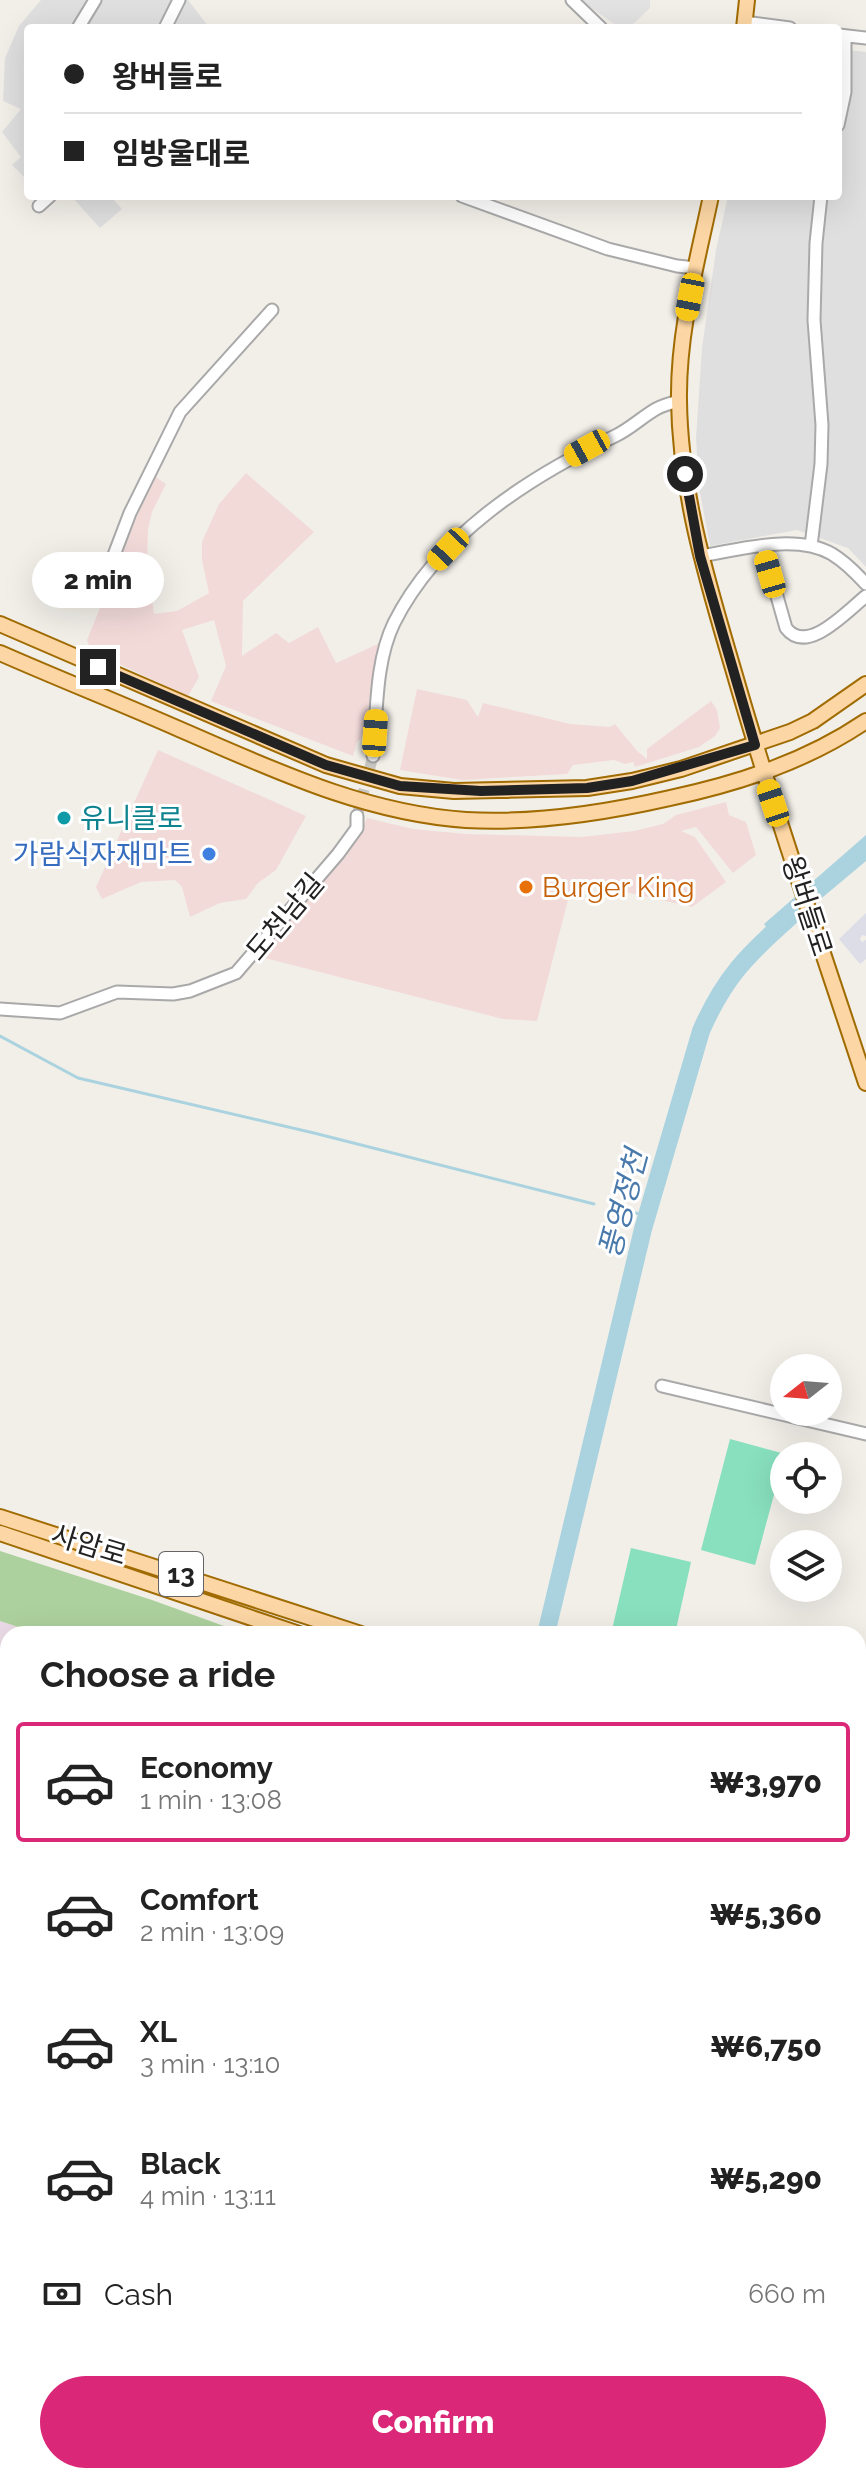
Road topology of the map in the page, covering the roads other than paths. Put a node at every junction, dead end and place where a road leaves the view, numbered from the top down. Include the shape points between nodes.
1 (95, 0) edge
2 (179, 0) edge
3 (572, 0) edge
4 (747, 0) edge
5 (80, 24) edge
6 (167, 24) edge
7 (597, 24) edge
8 (744, 24) edge
9 (842, 35) edge
10 (866, 38) edge
11 (842, 106) edge
12 (46, 200) edge
13 (473, 200) edge
14 (710, 200) edge
15 (821, 200) edge
16 (39, 206) dead end
17 (696, 268) junction
18 (272, 310) dead end
19 (679, 401) junction
20 (811, 546) junction
21 (763, 547) junction
22 (700, 556) junction
23 (866, 584) edge
24 (866, 596) edge
25 (98, 597) dead end
26 (0, 624) edge
27 (0, 653) edge
28 (866, 684) edge
29 (866, 721) edge
30 (755, 745) junction
31 (373, 756) tunnel mouth
32 (764, 773) junction
33 (357, 816) tunnel mouth
34 (0, 1009) edge
35 (866, 1083) edge
36 (662, 1386) dead end
37 (866, 1434) edge
38 (0, 1517) edge
39 (0, 1533) edge
40 (275, 1626) edge
41 (336, 1626) edge

1 - 5 street
2 - 6 street
3 - 7 street
4 - 8 main road
9 - 10 street
9 - 11 street
12 - 16 street
13 - 17 street via 608,249
14 - 17 main road, 왕버들로
15 - 20 street via 814,320 821,464
17 - 19 main road, 왕버들로
18 - 25 street via 180,412 130,513
19 - 22 main road, 왕버들로
19 - 31 street via 561,463 462,534 434,564 394,623 385,650
20 - 21 street
20 - 23 street via 845,562
21 - 22 street
21 - 24 street via 791,635 816,635
22 - 30 main road, 왕버들로
26 - 30 main road via 323,763 400,786 481,791 587,788 632,781
27 - 32 main road via 280,773 411,813 491,820 585,814
28 - 30 main road via 813,721
29 - 32 main road via 827,746
30 - 32 main road, 왕버들로
32 - 35 main road, 왕버들로
33 - 34 street, 도천남길 via 357,828 338,854 236,973 173,994 117,992 60,1013
36 - 37 street
38 - 41 main road, 사암로 / 13
39 - 40 main road, 사암로 / 13

